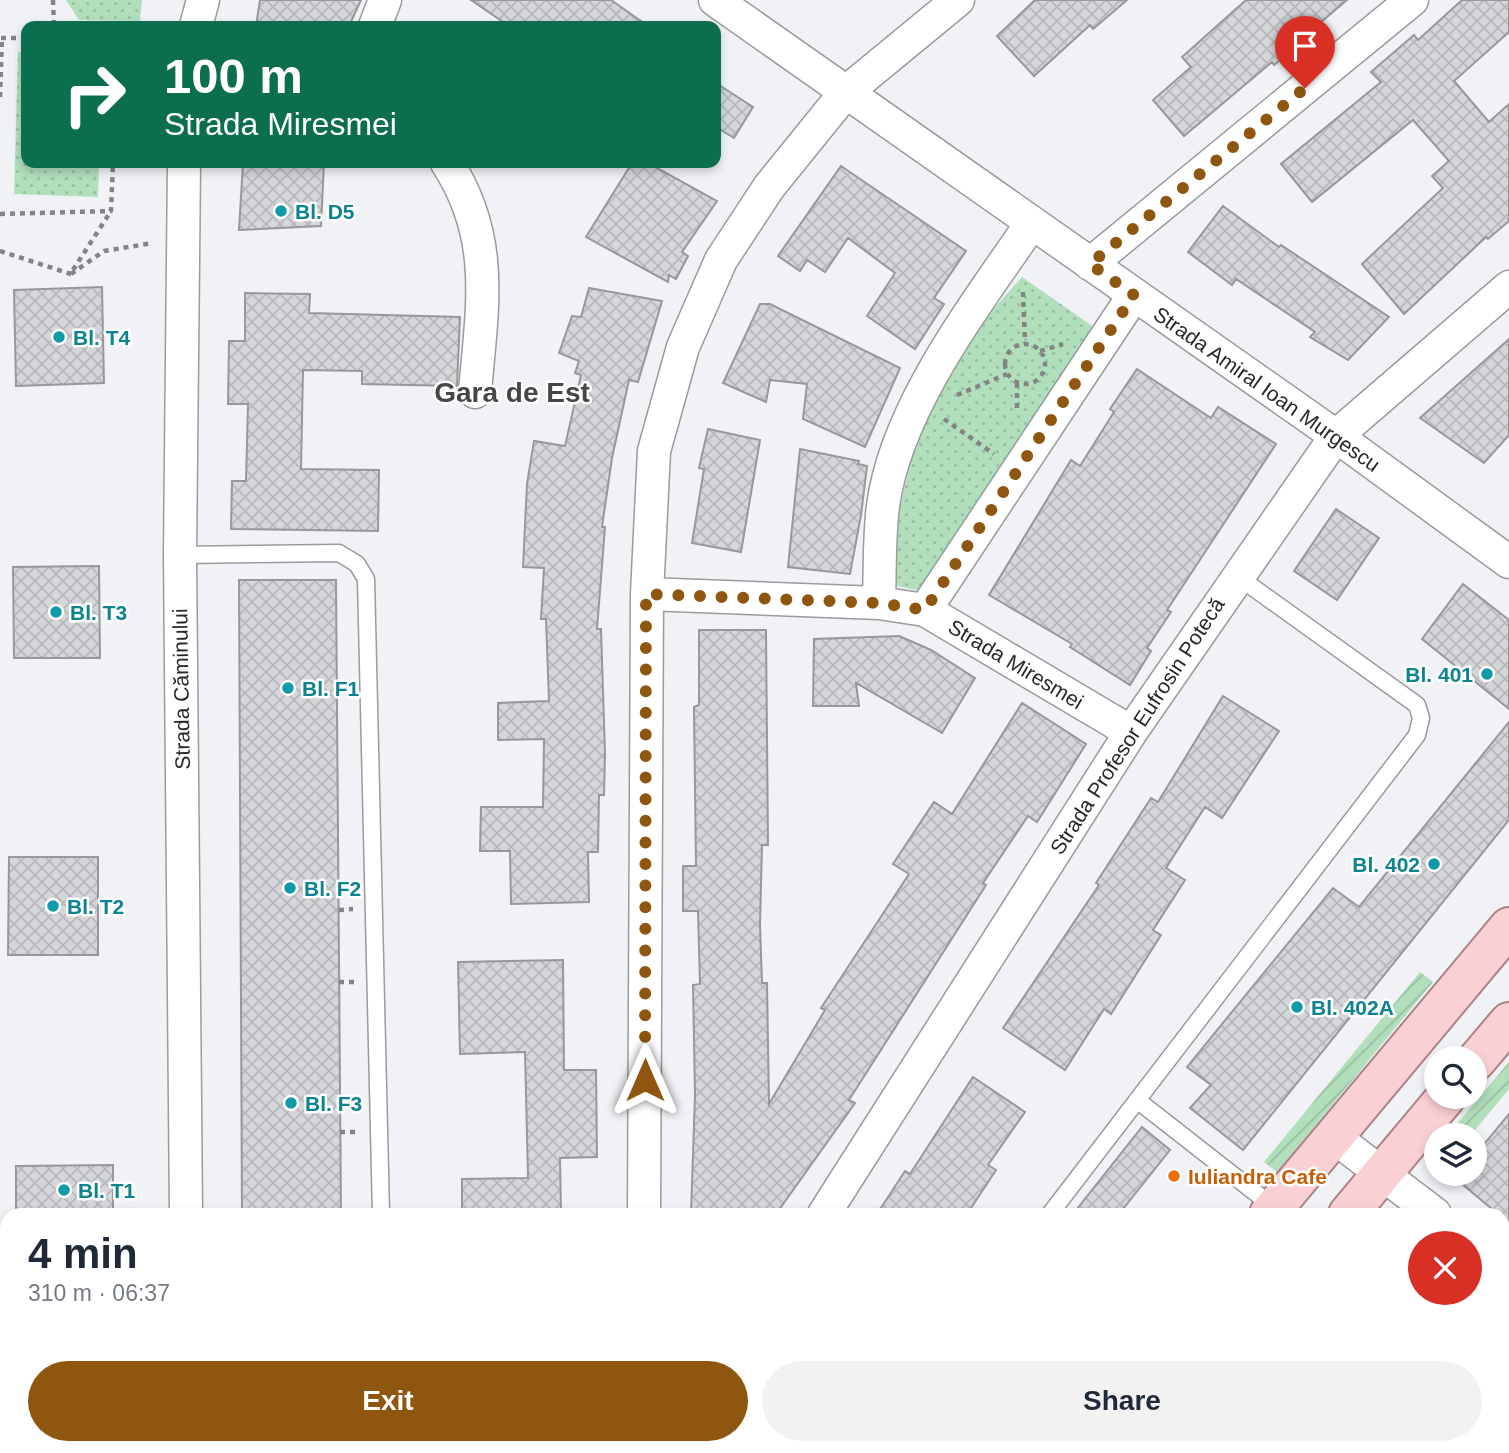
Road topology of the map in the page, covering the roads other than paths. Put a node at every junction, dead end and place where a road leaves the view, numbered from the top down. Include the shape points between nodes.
1 (203, 0) edge
2 (385, 0) edge
3 (715, 0) edge
4 (958, 0) edge
5 (1412, 0) edge
6 (197, 21) edge
7 (377, 21) edge
8 (845, 93) junction
9 (184, 168) edge
10 (450, 168) edge
11 (1031, 223) junction
12 (1090, 264) junction
13 (1509, 287) edge
14 (1134, 295) junction
15 (475, 392) dead end
16 (1336, 436) junction
17 (180, 555) junction
18 (1509, 562) edge
19 (1237, 576) junction
20 (646, 594) junction
21 (879, 603) junction
22 (925, 610) junction
23 (1131, 732) junction
24 (1509, 927) edge
25 (1509, 1022) edge
26 (1487, 1048) edge
27 (1138, 1100) junction
28 (1436, 1109) edge
29 (1334, 1137) junction
30 (1381, 1174) junction
31 (186, 1208) edge
32 (381, 1208) edge
33 (644, 1208) edge
34 (828, 1208) edge
35 (1055, 1208) edge
36 (1268, 1208) edge
37 (1275, 1208) edge
38 (1353, 1208) edge
39 (1427, 1208) edge

1 - 6 street
2 - 7 street
3 - 8 street, Strada Amiral Ioan Murgescu
4 - 8 street
5 - 12 street
8 - 11 street, Strada Amiral Ioan Murgescu
8 - 20 street via 769,187 722,260 683,347 654,451
9 - 17 street, Strada Căminului
10 - 15 street via 471,211 483,256
11 - 12 street, Strada Amiral Ioan Murgescu
11 - 21 street via 953,340 922,404 907,421 883,505
12 - 14 street, Strada Amiral Ioan Murgescu
13 - 16 street, Strada Profesor Eufrosin Potecă
14 - 16 street, Strada Amiral Ioan Murgescu
14 - 22 street
16 - 18 street, Strada Amiral Ioan Murgescu
16 - 19 street, Strada Profesor Eufrosin Potecă
17 - 31 street, Strada Căminului
17 - 32 lane via 339,553 358,564 366,579
19 - 23 street, Strada Profesor Eufrosin Potecă
19 - 27 lane via 1417,705 1421,718 1417,734
20 - 21 street, Strada Miresmei
20 - 33 street
21 - 22 street, Strada Miresmei
22 - 23 street, Strada Miresmei
23 - 34 street, Strada Profesor Eufrosin Potecă
24 - 29 main road
25 - 26 main road
27 - 35 lane
27 - 36 lane
28 - 30 main road
29 - 30 street
29 - 37 main road
30 - 38 main road
30 - 39 street

